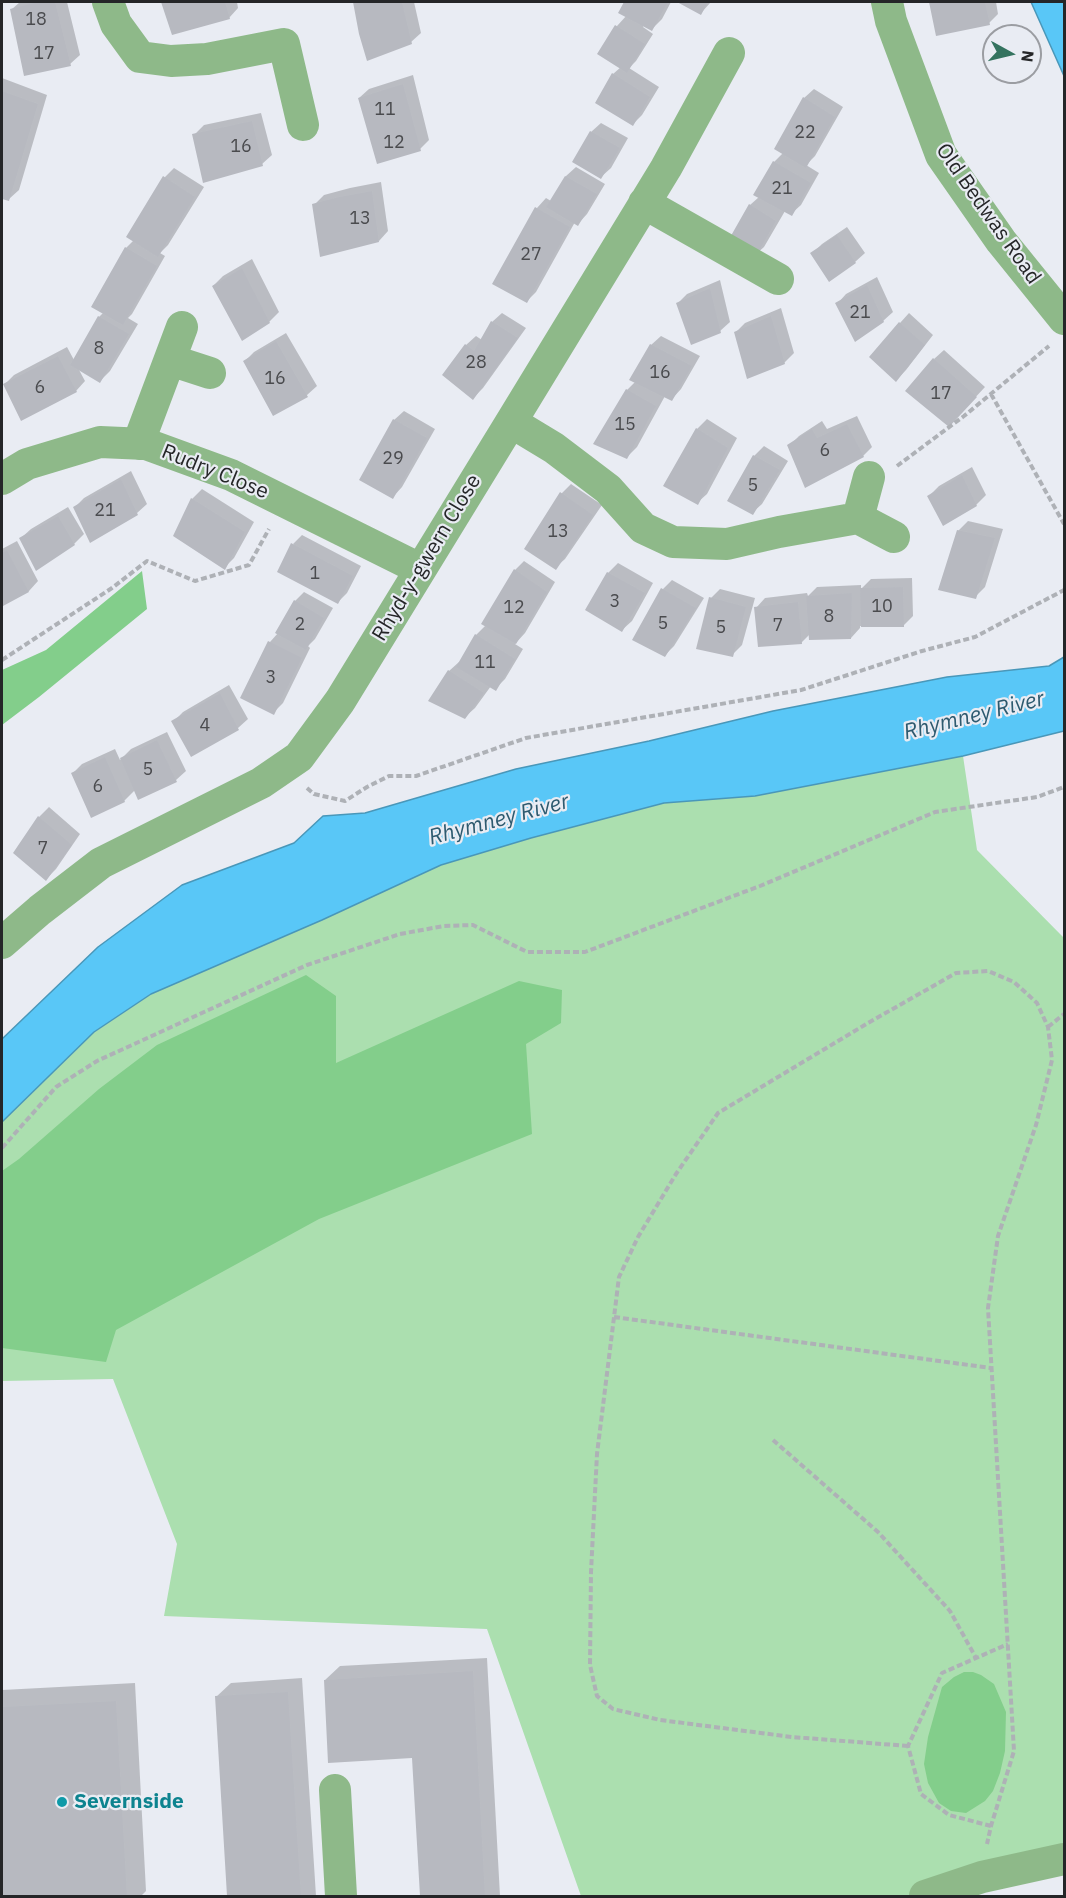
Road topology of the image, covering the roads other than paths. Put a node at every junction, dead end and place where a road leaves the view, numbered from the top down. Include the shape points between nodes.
1 (108, 2) edge
2 (887, 2) edge
3 (729, 53) dead end
4 (303, 125) dead end
5 (644, 203) junction
6 (778, 279) dead end
7 (182, 327) dead end
8 (1060, 329) edge
9 (170, 360) junction
10 (210, 374) dead end
11 (511, 422) junction
12 (138, 444) junction
13 (870, 477) road end
14 (2, 479) edge
15 (858, 518) junction
16 (894, 537) dead end
17 (420, 569) junction
18 (2, 943) edge
19 (335, 1790) dead end
20 (1065, 1858) edge
21 (341, 1896) edge
22 (925, 1896) edge

1 - 4 street via 116,24 140,57 171,61 207,59 284,44
2 - 8 street, Old Bedwas Road via 941,155
3 - 5 street, Rhyd-y-gwern Close
5 - 6 street
5 - 11 street, Rhyd-y-gwern Close
7 - 9 street
9 - 10 street
9 - 12 street
11 - 15 street via 554,448 608,489 643,528 673,542 727,544
11 - 17 street, Rhyd-y-gwern Close
12 - 14 street, Rudry Close via 100,442 27,464
12 - 17 street, Rudry Close via 231,475
13 - 15 street
15 - 16 street
17 - 18 street, Rhyd-y-gwern Close via 340,701 299,757 251,788 101,863
19 - 21 street
20 - 22 street via 982,1877

